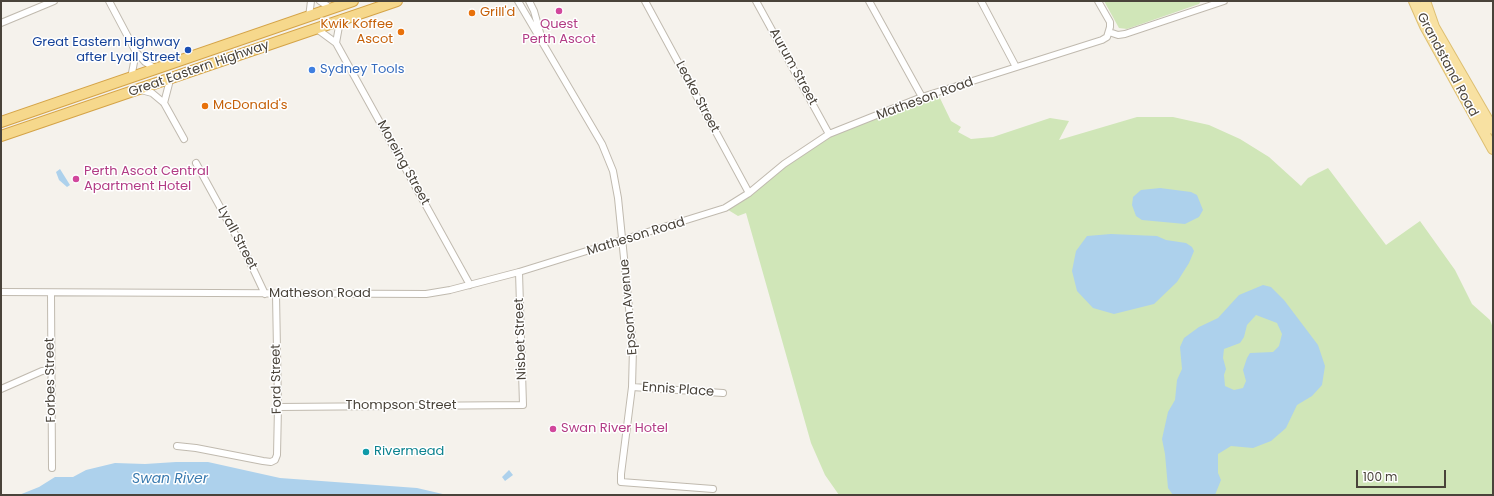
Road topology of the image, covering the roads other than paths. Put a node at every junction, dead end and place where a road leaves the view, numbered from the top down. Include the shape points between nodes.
1 (54, 1) edge
2 (109, 1) edge
3 (311, 1) edge
4 (320, 1) edge
5 (353, 1) edge
6 (397, 1) edge
7 (518, 1) edge
8 (528, 1) edge
9 (645, 1) edge
10 (756, 1) edge
11 (869, 1) edge
12 (981, 1) edge
13 (1098, 1) edge
14 (1224, 1) edge
15 (1414, 1) edge
16 (1425, 1) edge
17 (1212, 3) edge
18 (332, 9) junction
19 (309, 17) junction
20 (340, 21) junction
21 (1, 23) edge
22 (317, 29) junction
23 (1109, 32) junction
24 (541, 38) junction
25 (336, 42) junction
26 (267, 45) junction
27 (136, 52) junction
28 (178, 61) junction
29 (1016, 66) junction
30 (156, 69) junction
31 (130, 78) junction
32 (170, 80) junction
33 (140, 90) junction
34 (922, 97) junction
35 (109, 100) junction
36 (164, 103) junction
37 (27, 113) junction
38 (1, 122) edge
39 (1493, 129) edge
40 (829, 134) junction
41 (1, 136) edge
42 (184, 139) dead end
43 (1493, 148) edge
44 (196, 163) dead end
45 (749, 193) junction
46 (623, 241) junction
47 (519, 272) junction
48 (470, 284) junction
49 (1, 292) edge
50 (51, 293) junction
51 (265, 294) junction
52 (276, 294) junction
53 (51, 370) junction
54 (632, 387) junction
55 (1, 389) edge
56 (724, 393) dead end
57 (523, 405) joint
58 (278, 407) junction
59 (177, 446) dead end
60 (52, 468) dead end
61 (713, 489) dead end

1 - 21 street
2 - 27 street
3 - 19 street
4 - 18 street
5 - 18 highway, Great Eastern Highway
6 - 20 highway, Great Eastern Highway
7 - 24 street, Epsom Avenue
8 - 24 street, Epsom Avenue via 534,11
9 - 45 street, Leake Street
10 - 40 street, Aurum Street
11 - 34 street
12 - 29 street
13 - 23 street via 1110,22
14 - 17 street
15 - 43 main road, Grandstand Road via 1425,26
16 - 39 main road, Grandstand Road via 1434,27
17 - 23 street via 1126,34
18 - 19 highway, Great Eastern Highway
19 - 28 highway, Great Eastern Highway
20 - 22 highway, Great Eastern Highway
20 - 25 street
22 - 25 street, Moreing Street
22 - 26 highway, Great Eastern Highway
23 - 29 street, Matheson Road via 1102,40
24 - 46 street, Epsom Avenue via 602,144 613,172
25 - 48 street, Moreing Street
26 - 28 highway via 269,38 264,35 193,60
26 - 32 highway, Great Eastern Highway
27 - 30 street
27 - 31 street
28 - 30 highway, Great Eastern Highway
29 - 34 street, Matheson Road
30 - 31 highway, Great Eastern Highway
31 - 37 highway, Great Eastern Highway
32 - 33 highway, Great Eastern Highway
32 - 36 street
33 - 35 highway, Great Eastern Highway
33 - 36 street via 152,93
34 - 40 street, Matheson Road
35 - 37 highway via 94,99 31,119 27,118
35 - 41 highway, Great Eastern Highway
36 - 42 street
37 - 38 highway, Great Eastern Highway
40 - 45 street, Matheson Road via 784,164
44 - 51 street, Lyall Street
45 - 46 street, Matheson Road via 725,208
46 - 47 street, Matheson Road
46 - 54 street, Epsom Avenue via 633,348
47 - 48 street, Matheson Road
47 - 57 street, Nisbet Street
48 - 52 street, Matheson Road via 426,294
49 - 50 street, Matheson Road
50 - 51 street, Matheson Road
50 - 53 street, Forbes Street
51 - 52 street, Matheson Road
52 - 58 street, Ford Street
53 - 55 street via 42,371
53 - 60 street, Forbes Street
54 - 56 street, Ennis Place
54 - 61 street, Epsom Avenue via 621,482
57 - 58 street, Thompson Street
58 - 59 street, Ford Street via 277,455 271,462

